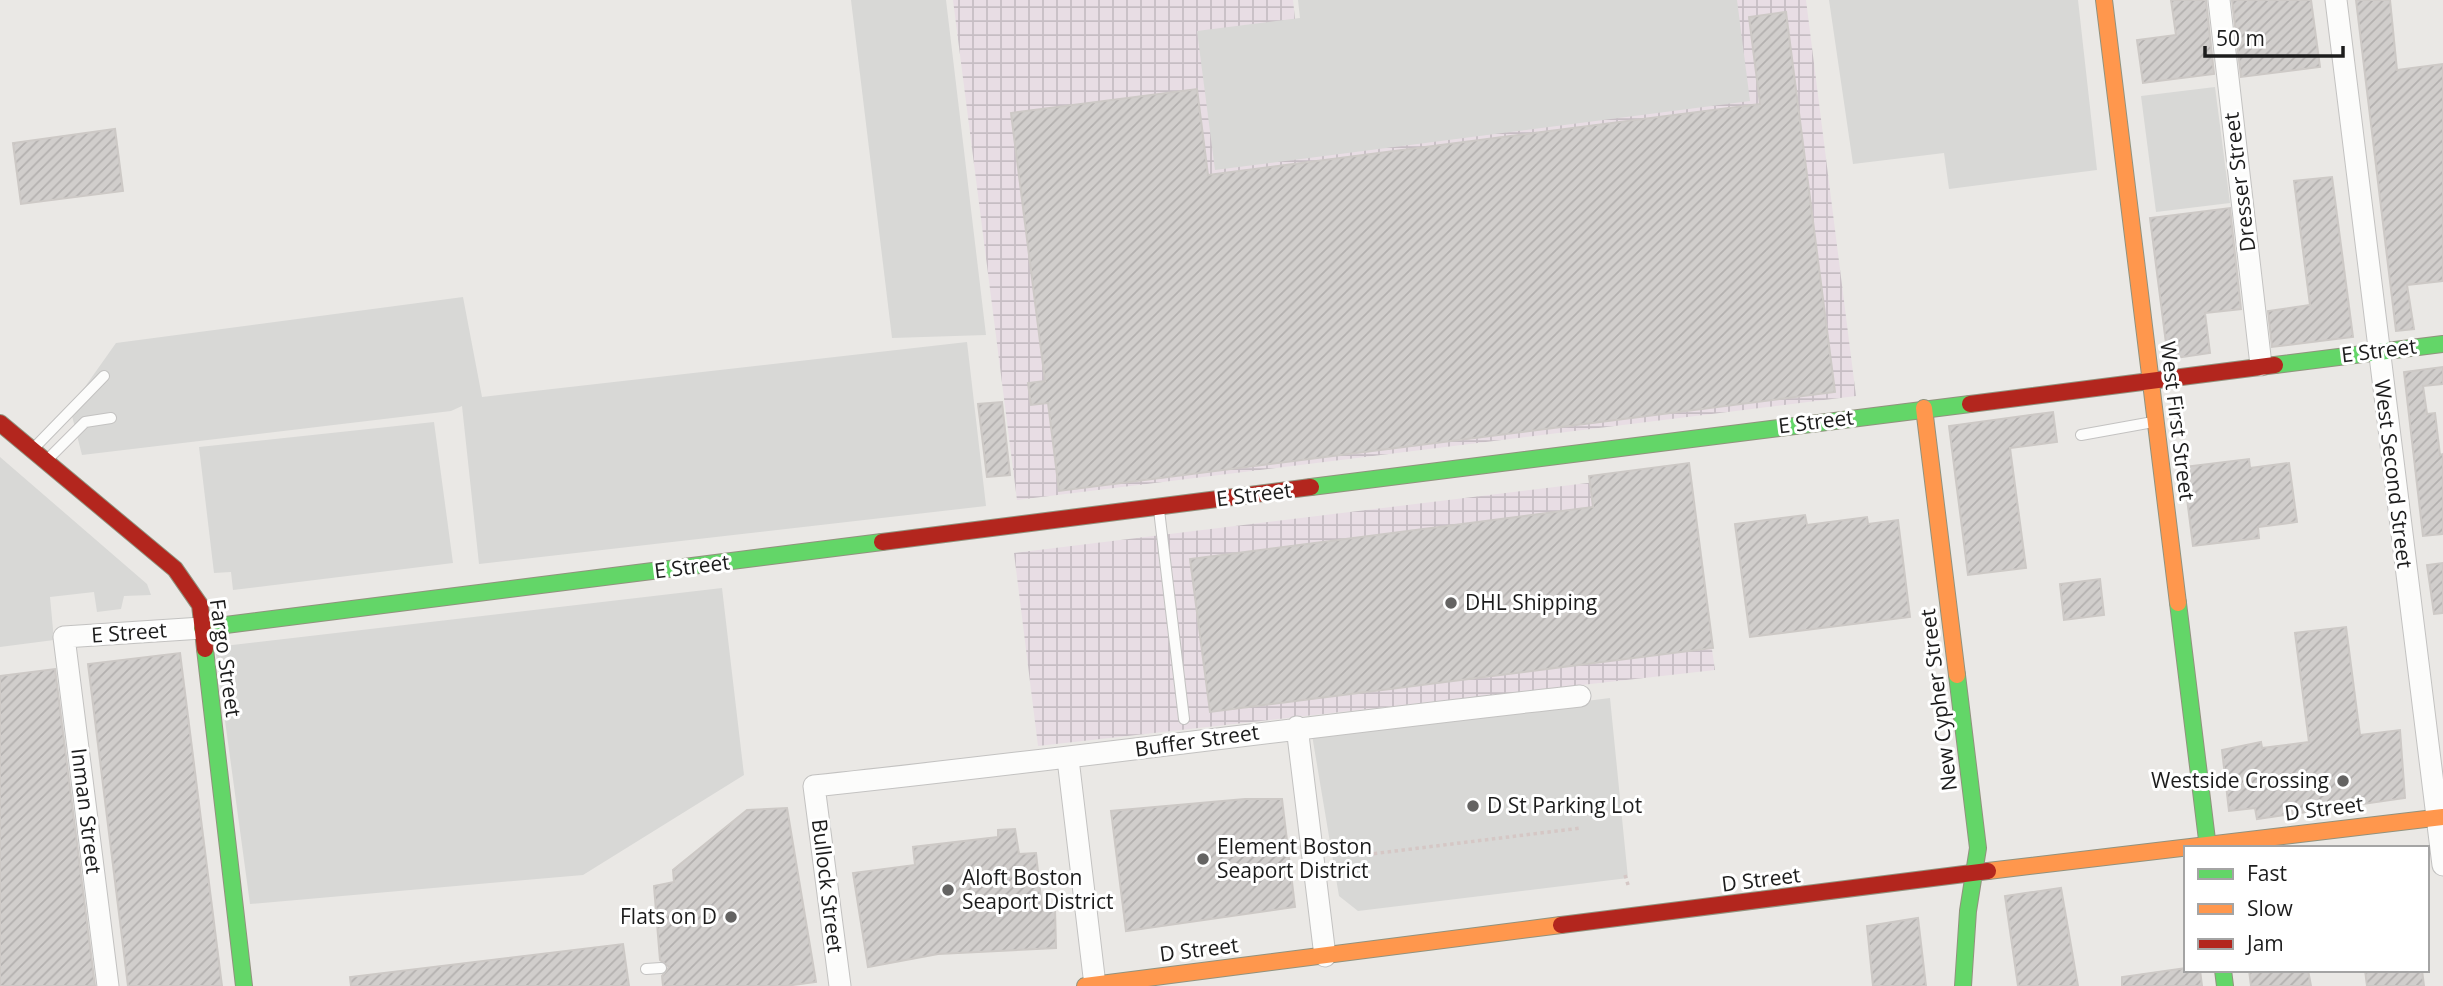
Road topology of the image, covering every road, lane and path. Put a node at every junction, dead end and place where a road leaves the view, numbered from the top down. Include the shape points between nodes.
1 (2104, 0) edge
2 (2219, 0) edge
3 (2336, 0) edge
4 (2443, 344) edge
5 (2377, 352) junction
6 (2262, 365) junction
7 (104, 376) dead end
8 (2151, 380) junction
9 (1924, 408) junction
10 (111, 418) dead end
11 (2156, 422) junction
12 (0, 423) edge
13 (2081, 435) dead end
14 (32, 450) junction
15 (46, 461) junction
16 (1159, 507) junction
17 (202, 628) junction
18 (64, 637) joint
19 (1580, 696) dead end
20 (1184, 719) dead end
21 (1297, 727) junction
22 (1068, 759) junction
23 (814, 786) joint
24 (2440, 818) edge
25 (1581, 828) dead end
26 (1349, 846) dead end
27 (2208, 846) edge
28 (2184, 849) edge
29 (2443, 865) edge
30 (1625, 875) dead end
31 (1974, 875) junction
32 (1629, 888) dead end
33 (1325, 956) junction
34 (661, 968) dead end
35 (646, 969) dead end
36 (1090, 985) edge
37 (108, 986) edge
38 (244, 986) edge
39 (840, 986) edge
40 (1963, 986) edge

1 - 8 street, West First Street
2 - 6 street, Dresser Street
3 - 5 street, West Second Street
4 - 5 street, E Street
5 - 6 street, E Street
5 - 24 street, West Second Street
6 - 8 street, E Street
7 - 14 lane
8 - 9 street, E Street
8 - 11 street, West First Street
9 - 16 street, E Street
9 - 31 street, New Cypher Street via 1978,848
10 - 15 lane via 85,422
11 - 13 lane
11 - 27 street, West First Street
12 - 14 street, Fargo Street
14 - 15 street, Fargo Street
15 - 17 street, Fargo Street via 188,584 200,605
16 - 17 street, E Street
16 - 20 lane
17 - 18 street, E Street
17 - 38 street, Fargo Street
18 - 37 street, Inman Street
19 - 21 street, Buffer Street
21 - 22 street, Buffer Street
21 - 33 street
22 - 23 street, Buffer Street
22 - 36 street
23 - 39 street, Bullock Street
24 - 27 street, D Street
24 - 29 street, West Second Street
25 - 26 path via 1371,854 1370,843
28 - 31 street, D Street
30 - 32 path
31 - 33 street, D Street
31 - 40 street, New Cypher Street
33 - 36 street, D Street
34 - 35 lane

